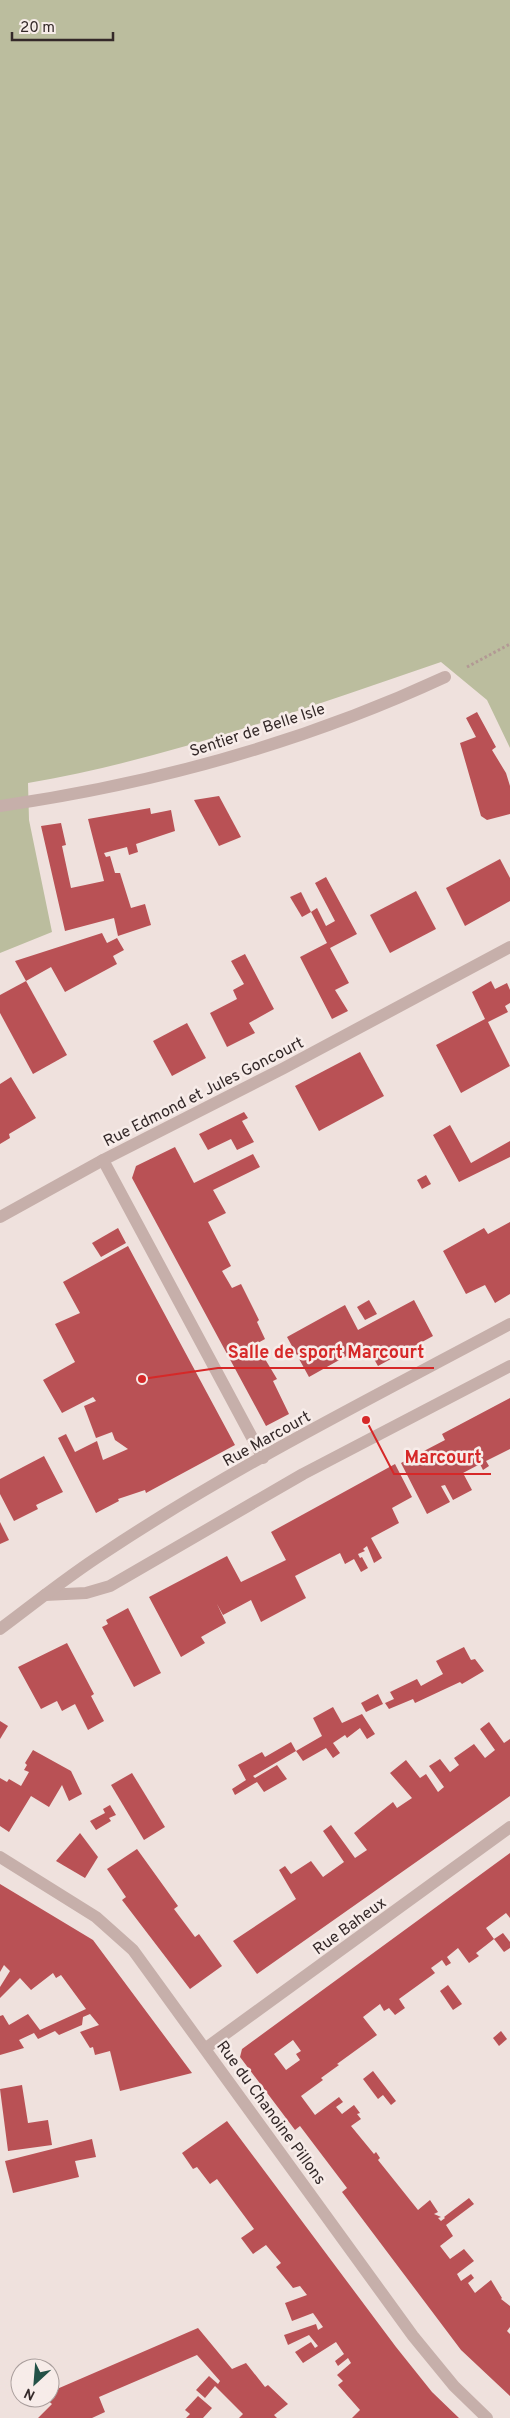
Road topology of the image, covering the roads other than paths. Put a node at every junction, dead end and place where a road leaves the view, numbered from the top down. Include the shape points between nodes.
1 (445, 677) road end
2 (0, 806) edge
3 (510, 946) edge
4 (102, 1160) junction
5 (0, 1217) edge
6 (510, 1324) edge
7 (510, 1366) edge
8 (263, 1458) junction
9 (46, 1595) junction
10 (0, 1628) edge
11 (510, 1827) edge
12 (0, 1857) edge
13 (206, 2048) junction
14 (487, 2418) edge

1 - 2 street, Sentier de Belle Isle via 389,702 250,751 123,784
3 - 4 street, Rue Edmond et Jules Goncourt via 284,1068
4 - 5 street
4 - 8 street, Rue Edmond et Jules Goncourt
6 - 8 street, Rue Marcourt
7 - 9 street via 303,1474 110,1586 86,1593
8 - 9 street, Rue Marcourt via 124,1540
9 - 10 street, Rue Marcourt
11 - 13 street, Rue Baheux
12 - 13 street, Rue du Chanoine Pillons via 109,1926 133,1950
13 - 14 street, Rue du Chanoine Pillons via 414,2336 454,2386

